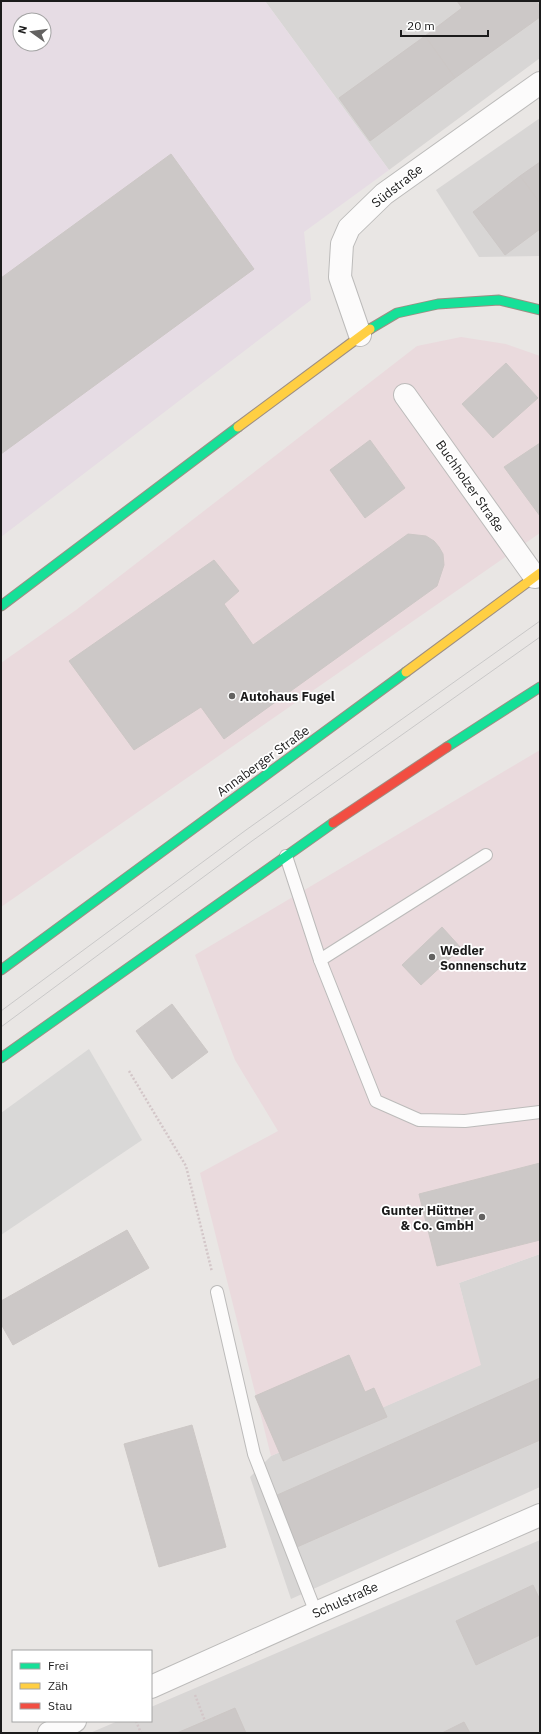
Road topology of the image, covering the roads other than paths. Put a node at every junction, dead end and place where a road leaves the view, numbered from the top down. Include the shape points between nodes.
1 (540, 83) edge
2 (540, 310) edge
3 (360, 335) junction
4 (405, 396) dead end
5 (537, 575) edge
6 (1, 606) edge
7 (540, 687) edge
8 (486, 855) dead end
9 (286, 856) junction
10 (320, 960) junction
11 (1, 970) edge
12 (1, 1058) edge
13 (540, 1112) edge
14 (217, 1292) road end
15 (540, 1515) edge
16 (316, 1613) junction
17 (152, 1687) edge
18 (73, 1722) edge
19 (48, 1733) edge

1 - 3 street, Südstraße via 384,194 348,228 342,244 340,277
2 - 3 main road via 499,300 438,304 397,313
3 - 6 main road
4 - 5 street, Buchholzer Straße
5 - 11 main road, Annaberger Straße
7 - 9 main road via 358,805
8 - 10 lane
9 - 10 lane
9 - 12 main road
10 - 13 lane via 376,1101 419,1120 465,1121
14 - 16 lane via 254,1454
15 - 16 street, Schulstraße
16 - 17 street, Schulstraße
18 - 19 street

